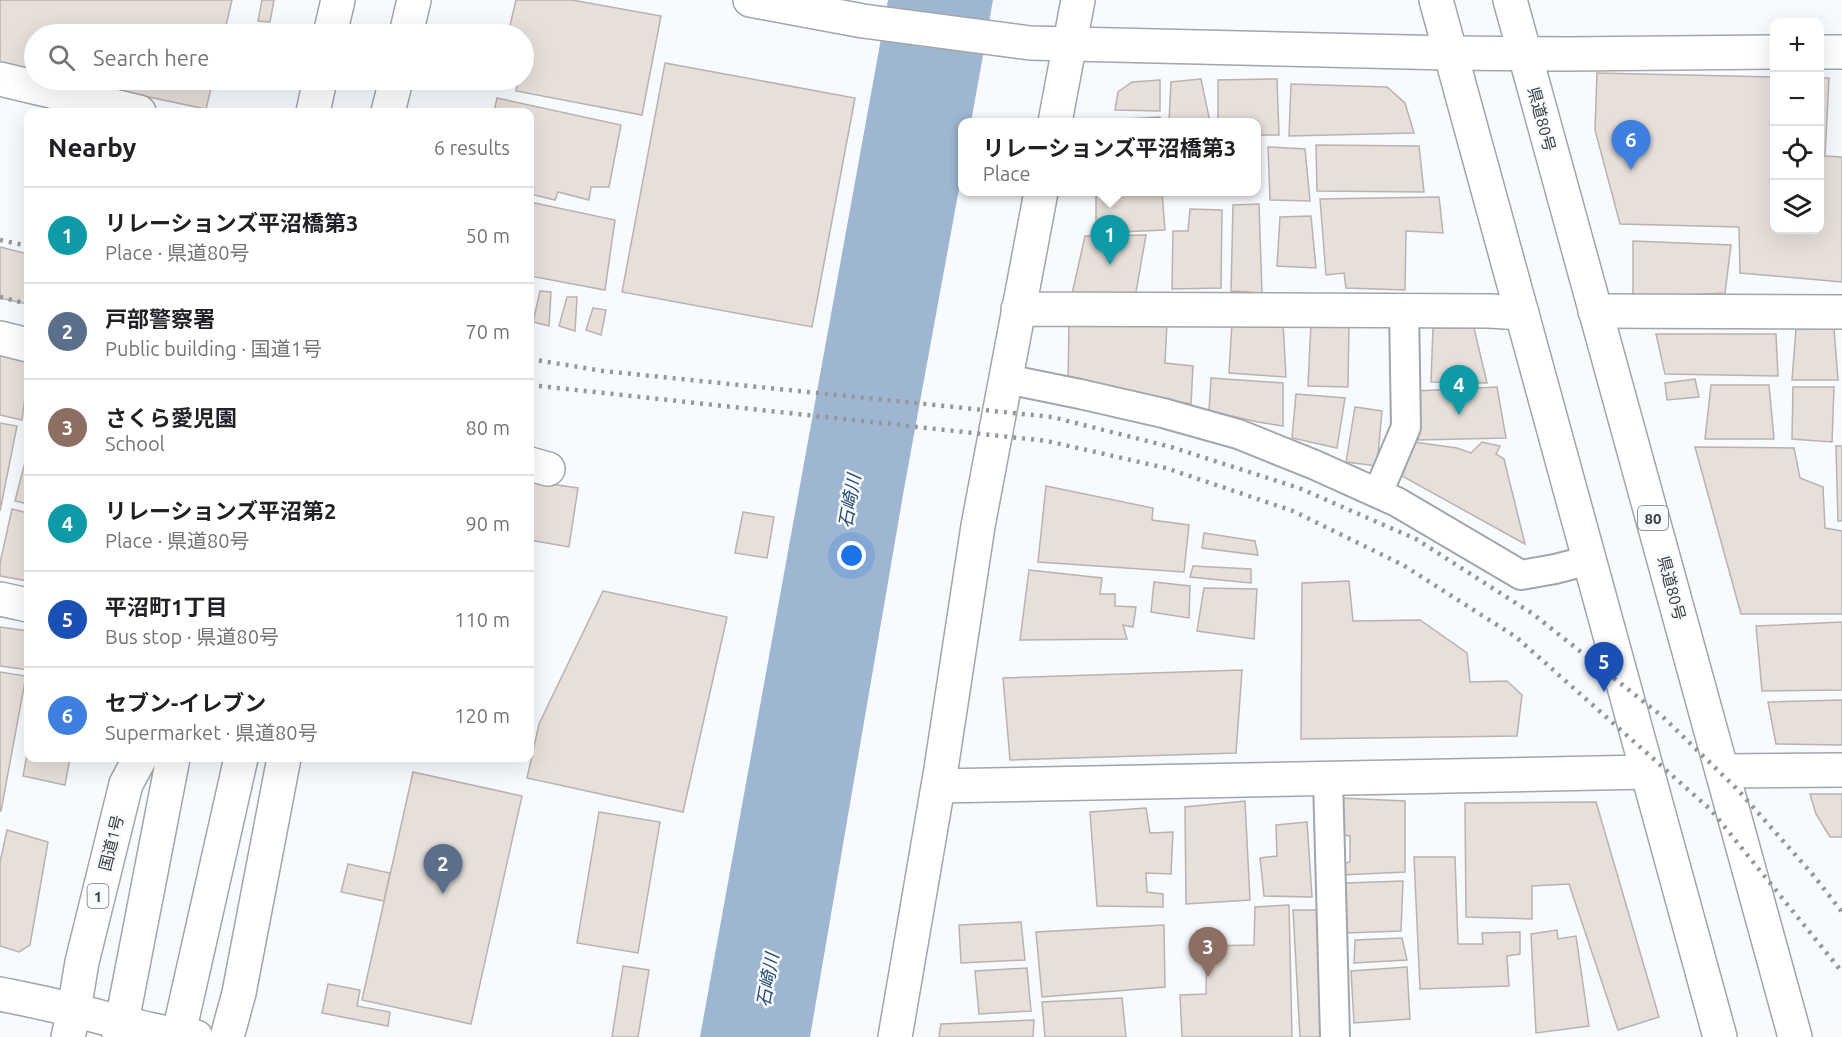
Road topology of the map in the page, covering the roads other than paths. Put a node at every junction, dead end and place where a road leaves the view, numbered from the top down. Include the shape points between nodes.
1 (338, 0) edge
2 (414, 0) edge
3 (750, 0) edge
4 (1078, 0) edge
5 (1436, 0) edge
6 (1510, 0) edge
7 (332, 24) edge
8 (408, 24) edge
9 (1070, 44) junction
10 (1770, 52) edge
11 (1824, 52) edge
12 (1842, 52) edge
13 (1450, 53) junction
14 (1525, 54) junction
15 (0, 79) edge
16 (24, 85) edge
17 (46, 90) edge
18 (318, 90) edge
19 (394, 90) edge
20 (122, 108) edge
21 (314, 108) edge
22 (389, 108) edge
23 (1055, 118) edge
24 (1040, 196) edge
25 (1018, 309) junction
26 (1595, 310) junction
27 (1404, 311) junction
28 (1842, 312) edge
29 (1522, 313) junction
30 (0, 338) edge
31 (24, 344) edge
32 (1006, 379) junction
33 (1378, 493) junction
34 (1590, 560) junction
35 (0, 599) edge
36 (24, 604) edge
37 (138, 762) edge
38 (172, 762) edge
39 (240, 762) edge
40 (283, 762) edge
41 (1842, 770) edge
42 (1722, 771) junction
43 (1647, 772) junction
44 (1328, 778) junction
45 (938, 786) junction
46 (0, 994) edge
47 (71, 1024) edge
48 (121, 1030) edge
49 (184, 1036) edge
50 (227, 1037) edge
51 (895, 1037) edge
52 (1335, 1037) edge
53 (1720, 1037) edge
54 (1795, 1037) edge

1 - 7 main road
2 - 8 main road
3 - 9 main road via 864,21
4 - 9 main road
5 - 13 main road
6 - 14 main road, 県道80号 / 80
9 - 13 main road
9 - 23 main road
10 - 14 main road
11 - 12 main road
13 - 14 main road
13 - 29 main road
14 - 26 main road, 県道80号 / 80
15 - 16 main road
17 - 20 main road
18 - 21 main road
19 - 22 main road
24 - 25 main road
25 - 27 main road
25 - 32 main road
26 - 28 main road
26 - 42 main road, 県道80号 / 80
27 - 29 main road
27 - 33 lane via 1406,427
29 - 34 main road
30 - 31 main road
32 - 33 lane via 1080,393 1238,434
32 - 45 main road via 978,526
33 - 34 lane via 1521,574
34 - 43 main road
35 - 36 main road
37 - 47 main road, 国道1号 / 1 via 126,784 82,962
38 - 48 main road
39 - 49 main road
40 - 50 main road
41 - 42 main road
42 - 54 main road, 県道80号 / 80
43 - 44 main road
43 - 53 main road
44 - 45 main road
44 - 52 lane
45 - 51 main road
46 - 47 main road
47 - 48 main road
48 - 49 main road

